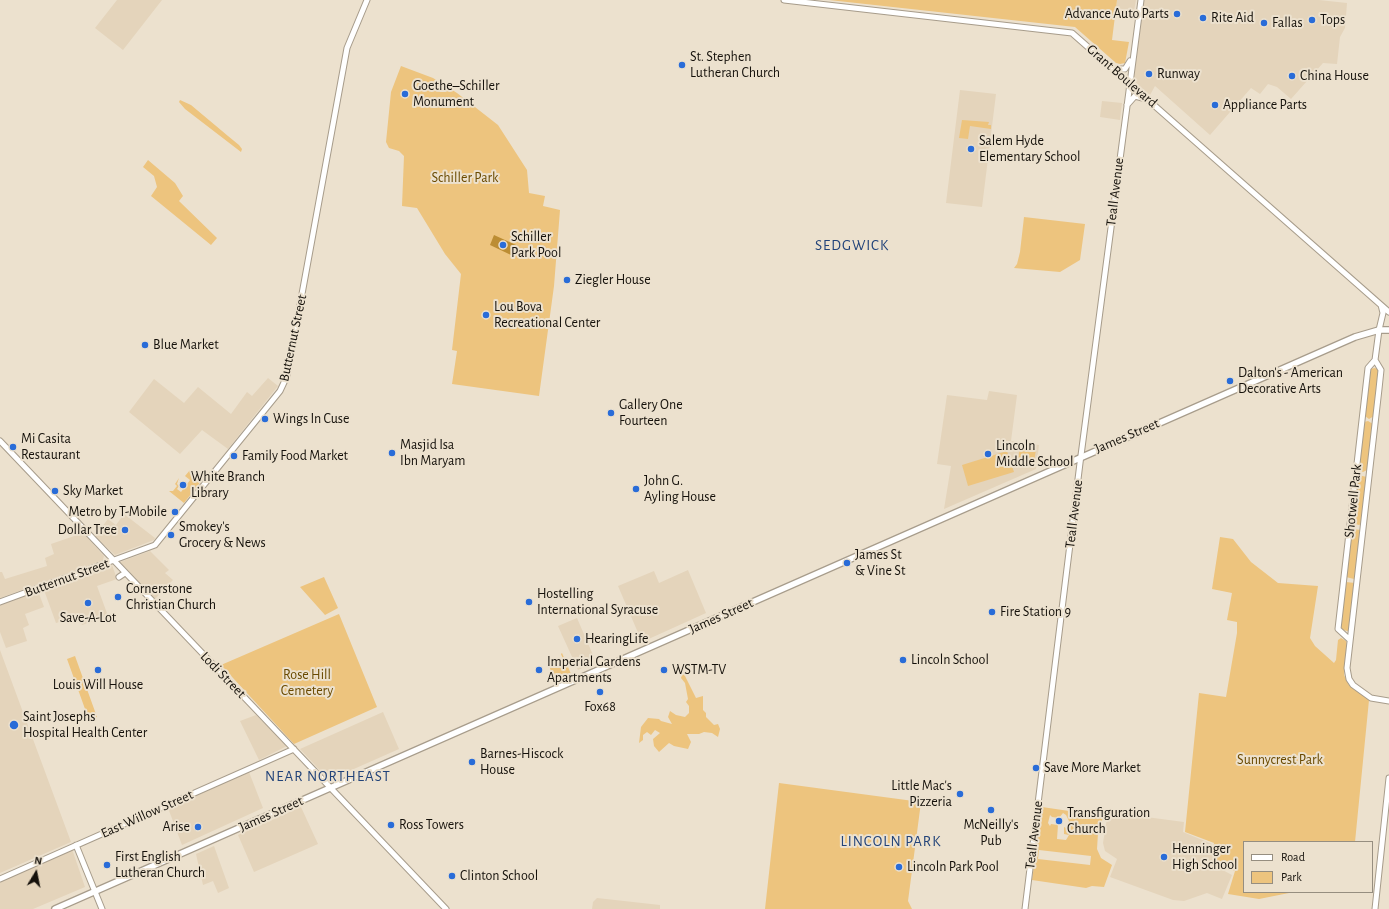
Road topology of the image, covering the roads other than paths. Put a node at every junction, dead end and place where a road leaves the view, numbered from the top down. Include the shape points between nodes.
1 (367, 0) edge
2 (784, 0) edge
3 (1140, 0) edge
4 (1133, 55) junction
5 (1113, 68) junction
6 (1129, 82) junction
7 (1149, 100) junction
8 (1126, 106) junction
9 (1381, 304) junction
10 (1389, 313) edge
11 (1383, 319) junction
12 (1379, 330) junction
13 (1389, 330) edge
14 (1376, 360) junction
15 (0, 441) edge
16 (1081, 456) junction
17 (114, 561) junction
18 (125, 573) junction
19 (119, 577) dead end
20 (0, 602) edge
21 (1350, 640) junction
22 (1389, 701) edge
23 (294, 749) junction
24 (1389, 778) edge
25 (330, 788) junction
26 (76, 845) junction
27 (0, 879) edge
28 (94, 892) junction
29 (55, 909) edge
30 (102, 909) edge
31 (446, 909) edge
32 (1025, 909) edge
33 (1375, 909) edge

1 - 17 street, Butternut Street via 348,48 284,384 159,542
2 - 5 street, Grant Boulevard via 1065,31 1075,35
3 - 4 street, Teall Avenue
4 - 5 street via 1125,69
4 - 6 street, Teall Avenue
5 - 6 street, Grant Boulevard
6 - 7 street, Grant Boulevard
6 - 8 street, Teall Avenue
7 - 8 street via 1135,96
7 - 9 street, Grant Boulevard
8 - 16 street, Teall Avenue
9 - 10 street, Grant Boulevard
9 - 11 street
10 - 11 street
11 - 12 street, Shotwell Park
12 - 13 main road, James Street
12 - 14 street, Shotwell Park
12 - 16 main road, James Street via 1354,337
14 - 21 street, Shotwell Park via 1380,370 1379,389
14 - 21 street, Shotwell Park via 1368,368 1338,628
15 - 17 street, Lodi Street
16 - 25 main road, James Street
16 - 32 street, Teall Avenue
17 - 18 street, Lodi Street
17 - 20 street, Butternut Street
18 - 19 street
18 - 23 street, Lodi Street
21 - 22 street, Shotwell Park via 1348,675 1351,682 1376,699
23 - 25 street, Lodi Street
23 - 26 street, East Willow Street
24 - 33 street
25 - 28 main road, James Street
25 - 31 street, Lodi Street
26 - 27 street, East Willow Street
26 - 28 street
28 - 29 main road, James Street
28 - 30 street

